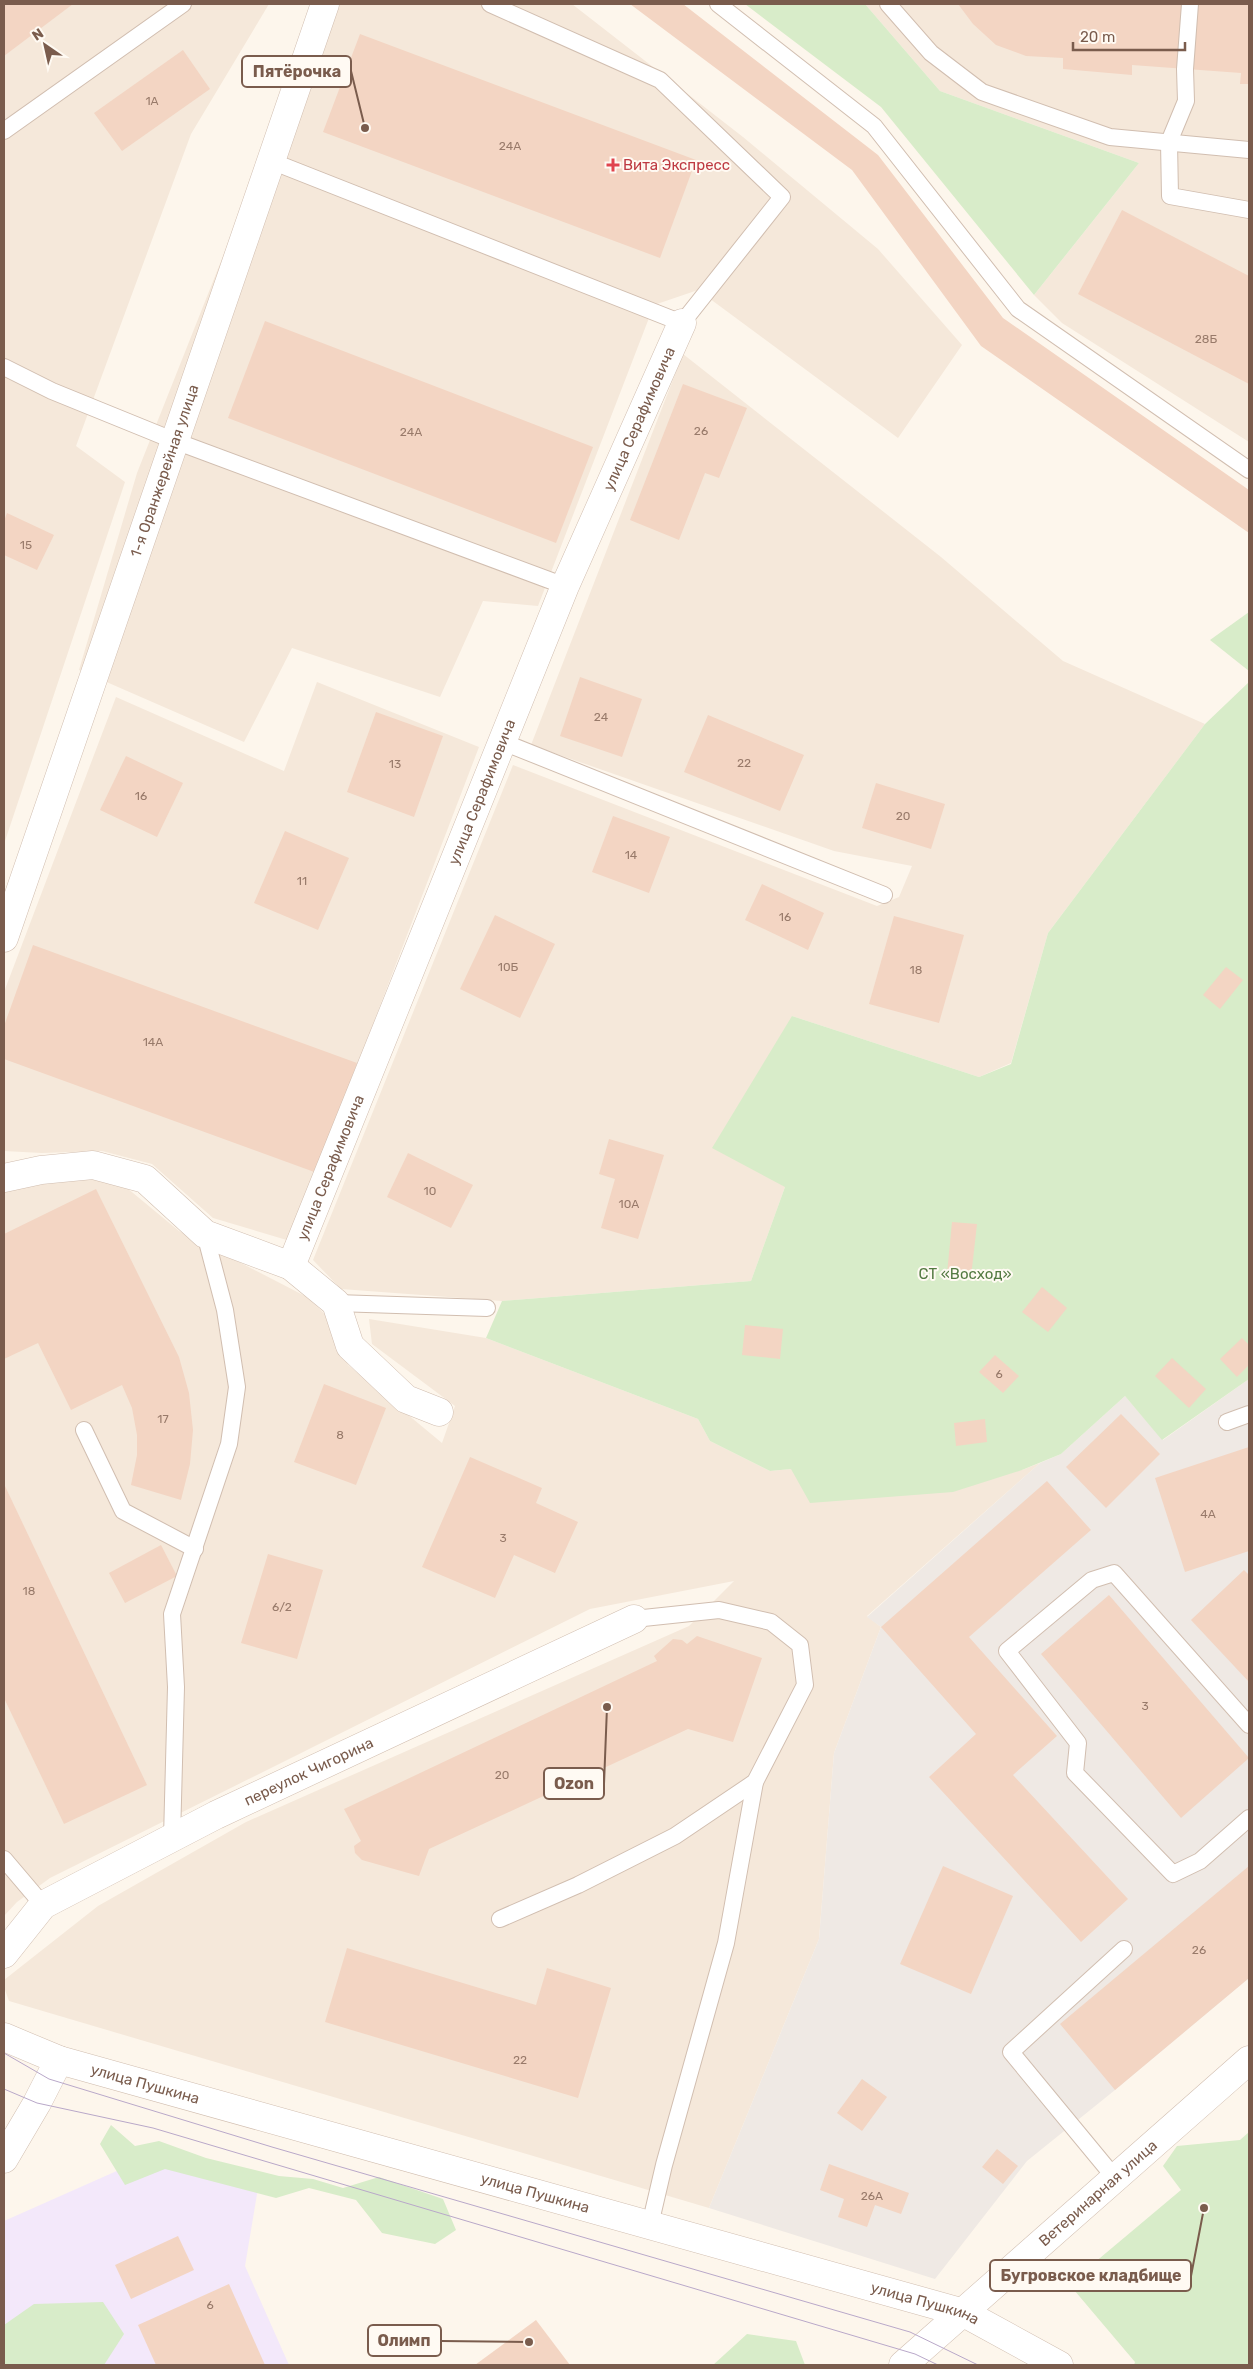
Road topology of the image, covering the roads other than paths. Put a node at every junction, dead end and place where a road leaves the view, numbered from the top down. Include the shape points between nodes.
1 (183, 4) edge
2 (325, 4) edge
3 (490, 4) edge
4 (718, 4) edge
5 (888, 4) edge
6 (1190, 4) edge
7 (4, 131) edge
8 (1169, 142) junction
9 (1249, 150) edge
10 (271, 161) junction
11 (1249, 210) edge
12 (682, 323) junction
13 (4, 367) edge
14 (175, 441) junction
15 (1249, 470) edge
16 (564, 586) junction
17 (503, 742) junction
18 (884, 896) dead end
19 (4, 938) edge
20 (4, 1178) edge
21 (205, 1234) junction
22 (291, 1266) junction
23 (336, 1303) junction
24 (488, 1308) dead end
25 (438, 1412) dead end
26 (1249, 1414) edge
27 (1227, 1422) dead end
28 (84, 1430) dead end
29 (195, 1549) junction
30 (634, 1619) joint
31 (1249, 1725) edge
32 (755, 1782) junction
33 (1249, 1818) edge
34 (172, 1838) junction
35 (4, 1859) edge
36 (43, 1905) junction
37 (500, 1919) dead end
38 (1124, 1950) dead end
39 (4, 1954) edge
40 (4, 2037) edge
41 (59, 2060) junction
42 (1249, 2060) edge
43 (4, 2159) edge
44 (1114, 2178) junction
45 (650, 2225) junction
46 (964, 2313) junction
47 (903, 2365) edge
48 (1059, 2365) edge

1 - 7 lane
2 - 10 street, 1-я Оранжерейная улица
3 - 12 lane via 660,80 782,197
4 - 15 lane via 874,126 1018,309
5 - 8 lane via 931,53 982,92 1110,136
6 - 8 lane via 1186,101
8 - 9 lane
8 - 11 lane via 1170,196
10 - 12 lane
10 - 14 street, 1-я Оранжерейная улица
12 - 16 street, улица Серафимовича
13 - 14 lane via 52,391
14 - 16 lane
14 - 19 street, 1-я Оранжерейная улица
16 - 17 street, улица Серафимовича
17 - 18 lane
17 - 22 street, улица Серафимовича
20 - 21 street via 93,1165 145,1179
21 - 22 street
21 - 29 lane via 225,1310 237,1388 229,1444
22 - 23 street
23 - 24 lane
23 - 25 street via 350,1346 406,1399
26 - 27 lane
28 - 29 lane via 123,1511
29 - 34 lane via 172,1614 176,1687
30 - 32 lane via 719,1610 771,1622 800,1645 806,1685
30 - 34 street, переулок Чигорина
31 - 33 lane via 1114,1573 1092,1580 1007,1651 1078,1743 1075,1774 1173,1874 1200,1860
32 - 37 lane via 676,1836 578,1885
32 - 45 lane via 726,1943
34 - 36 street, переулок Чигорина
35 - 36 lane
36 - 39 street, переулок Чигорина
38 - 44 lane via 1011,2052
40 - 41 street, улица Пушкина
41 - 43 street
41 - 45 street, улица Пушкина
42 - 44 street, Ветеринарная улица
44 - 46 street, Ветеринарная улица
45 - 46 street, улица Пушкина
46 - 47 street, Ветеринарная улица
46 - 48 street, улица Пушкина

